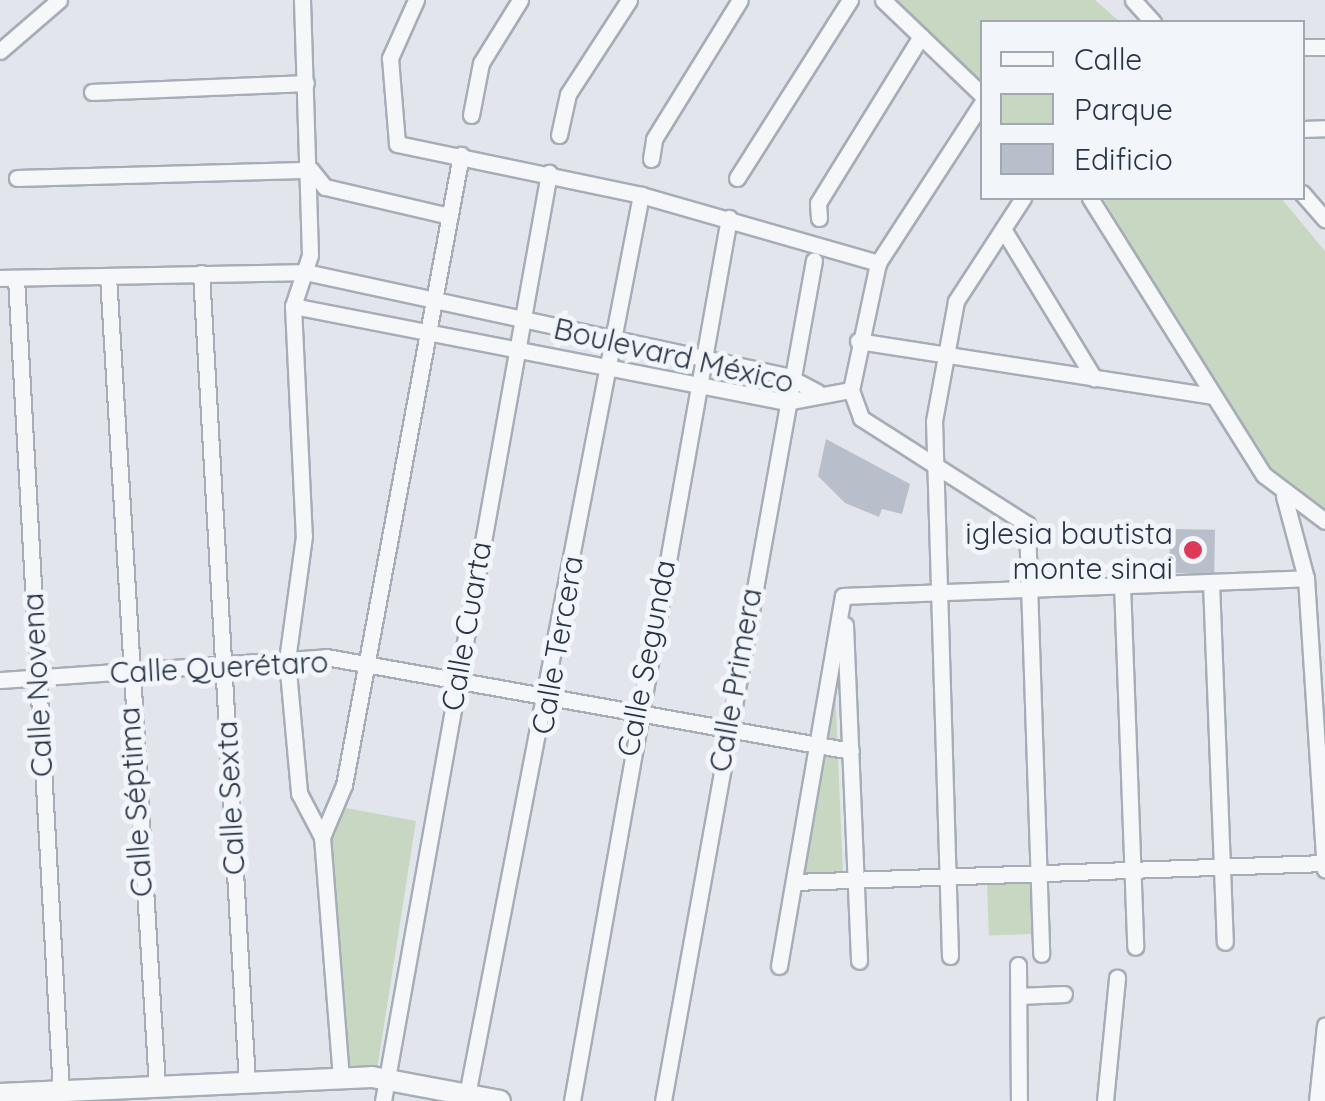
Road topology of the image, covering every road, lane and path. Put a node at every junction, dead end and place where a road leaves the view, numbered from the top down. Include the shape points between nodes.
1 (59, 0) edge
2 (302, 0) edge
3 (392, 0) edge
4 (520, 0) edge
5 (629, 0) edge
6 (740, 0) edge
7 (850, 0) edge
8 (883, 0) edge
9 (1134, 0) edge
10 (412, 6) edge
11 (1151, 20) edge
12 (921, 36) junction
13 (0, 52) edge
14 (306, 82) junction
15 (92, 92) dead end
16 (980, 93) edge
17 (980, 106) edge
18 (471, 115) dead end
19 (559, 135) dead end
20 (461, 155) junction
21 (651, 159) dead end
22 (311, 170) junction
23 (549, 172) junction
24 (17, 178) dead end
25 (737, 178) dead end
26 (641, 195) junction
27 (1305, 196) edge
28 (1022, 200) edge
29 (1091, 200) edge
30 (1323, 214) edge
31 (450, 216) junction
32 (729, 218) junction
33 (819, 218) dead end
34 (1003, 229) junction
35 (814, 260) dead end
36 (878, 262) junction
37 (305, 272) junction
38 (202, 274) junction
39 (108, 276) junction
40 (8, 278) edge
41 (434, 296) junction
42 (292, 306) junction
43 (523, 319) junction
44 (427, 333) junction
45 (612, 340) junction
46 (858, 342) junction
47 (516, 350) junction
48 (946, 355) junction
49 (700, 359) junction
50 (607, 367) junction
51 (789, 378) junction
52 (1094, 378) junction
53 (698, 385) junction
54 (851, 390) junction
55 (817, 392) junction
56 (1213, 396) junction
57 (786, 402) junction
58 (938, 464) junction
59 (1284, 496) junction
60 (1325, 521) edge
61 (1306, 578) junction
62 (1211, 582) junction
63 (1122, 584) junction
64 (1028, 588) junction
65 (936, 592) junction
66 (844, 596) junction
67 (287, 660) junction
68 (222, 664) junction
69 (366, 664) junction
70 (126, 671) junction
71 (36, 677) junction
72 (0, 680) edge
73 (456, 680) junction
74 (549, 697) junction
75 (634, 712) junction
76 (726, 729) junction
77 (816, 745) junction
78 (850, 751) junction
79 (322, 837) junction
80 (1323, 866) edge
81 (1222, 868) junction
82 (1132, 871) junction
83 (1038, 874) junction
84 (947, 878) junction
85 (794, 882) junction
86 (856, 882) junction
87 (1225, 942) dead end
88 (1135, 947) dead end
89 (1041, 954) dead end
90 (950, 956) dead end
91 (859, 961) dead end
92 (1018, 965) dead end
93 (779, 966) dead end
94 (1117, 978) dead end
95 (1064, 994) dead end
96 (1019, 996) junction
97 (1325, 1025) edge
98 (341, 1079) junction
99 (382, 1079) junction
100 (247, 1083) junction
101 (156, 1087) junction
102 (61, 1092) junction
103 (0, 1094) edge
104 (122, 1095) edge
105 (468, 1095) junction
106 (27, 1097) edge
107 (383, 1101) edge
108 (498, 1101) edge
109 (572, 1101) edge
110 (662, 1101) edge
111 (1020, 1101) edge
112 (1105, 1101) edge
113 (1317, 1101) edge

1 - 13 street
2 - 14 street
3 - 10 street
4 - 18 street via 481,63
5 - 19 street via 568,94
6 - 21 street via 654,139
7 - 25 street
8 - 12 street
9 - 11 street
10 - 20 street via 390,58 397,144
12 - 16 street
12 - 33 street via 818,203
14 - 15 street
14 - 22 street
17 - 36 street
20 - 23 street
20 - 31 street
22 - 24 street
22 - 31 street via 325,186
22 - 37 street
23 - 26 street
23 - 43 street, Calle Cuarta
26 - 32 street
26 - 45 street, Calle Tercera
27 - 30 street
28 - 34 street
29 - 56 street
31 - 41 street
32 - 36 street
32 - 49 street, Calle Segunda
34 - 48 street via 956,301
34 - 52 street
35 - 51 street, Calle Primera
36 - 46 street
37 - 38 street, Boulevard México
37 - 41 street, Boulevard México
37 - 42 street
38 - 39 street, Boulevard México
38 - 68 street, Calle Sexta
39 - 40 street, Boulevard México
39 - 70 street, Calle Séptima
40 - 71 street, Calle Novena
41 - 43 street, Boulevard México
41 - 44 street
42 - 44 street, Boulevard México
42 - 67 street via 304,536
43 - 45 street, Boulevard México
43 - 47 street, Calle Cuarta
44 - 47 street, Boulevard México
44 - 69 street
45 - 49 street, Boulevard México
45 - 50 street, Calle Tercera
46 - 48 street
46 - 54 street
47 - 50 street, Boulevard México
47 - 73 street, Calle Cuarta
48 - 52 street
48 - 58 street via 934,421
49 - 51 street, Boulevard México
49 - 53 street, Calle Segunda
50 - 53 street, Boulevard México
50 - 74 street, Calle Tercera
51 - 55 street, Boulevard México
51 - 57 street, Calle Primera
52 - 56 street
53 - 57 street, Boulevard México
53 - 75 street, Calle Segunda
54 - 55 street
54 - 58 street via 861,418
55 - 57 street, Boulevard México
56 - 59 street
57 - 76 street, Calle Primera
58 - 64 street via 1027,524
58 - 65 street
59 - 60 street
59 - 61 street
61 - 62 street
61 - 80 street
62 - 63 street
62 - 81 street
63 - 64 street
63 - 82 street
64 - 65 street
64 - 83 street
65 - 66 street
65 - 84 street
66 - 77 street
66 - 78 street
67 - 68 street, Calle Querétaro
67 - 69 street, Calle Querétaro
67 - 79 street via 299,793
68 - 70 street, Calle Querétaro
68 - 100 street, Calle Sexta
69 - 73 street, Calle Querétaro
69 - 79 street via 344,785
70 - 71 street, Calle Querétaro
70 - 101 street, Calle Séptima
71 - 72 street, Calle Querétaro
71 - 102 street, Calle Novena
73 - 74 street, Calle Querétaro
73 - 99 street, Calle Cuarta
74 - 75 street, Calle Querétaro
74 - 105 street, Calle Tercera
75 - 76 street, Calle Querétaro
75 - 109 street, Calle Segunda
76 - 77 street, Calle Querétaro
76 - 110 street, Calle Primera
77 - 78 street, Calle Querétaro
77 - 85 street
78 - 86 street
79 - 98 street
80 - 81 street
81 - 82 street
81 - 87 street
82 - 83 street
82 - 88 street
83 - 84 street
83 - 89 street
84 - 86 street
84 - 90 street
85 - 86 street
85 - 93 street
86 - 91 street
92 - 96 street
94 - 112 street
95 - 96 street
96 - 111 street
97 - 113 street
98 - 99 street
98 - 100 street
99 - 105 street
99 - 107 street, Calle Cuarta
100 - 101 street
101 - 104 street
102 - 104 street
102 - 106 street
103 - 106 street
105 - 108 street

